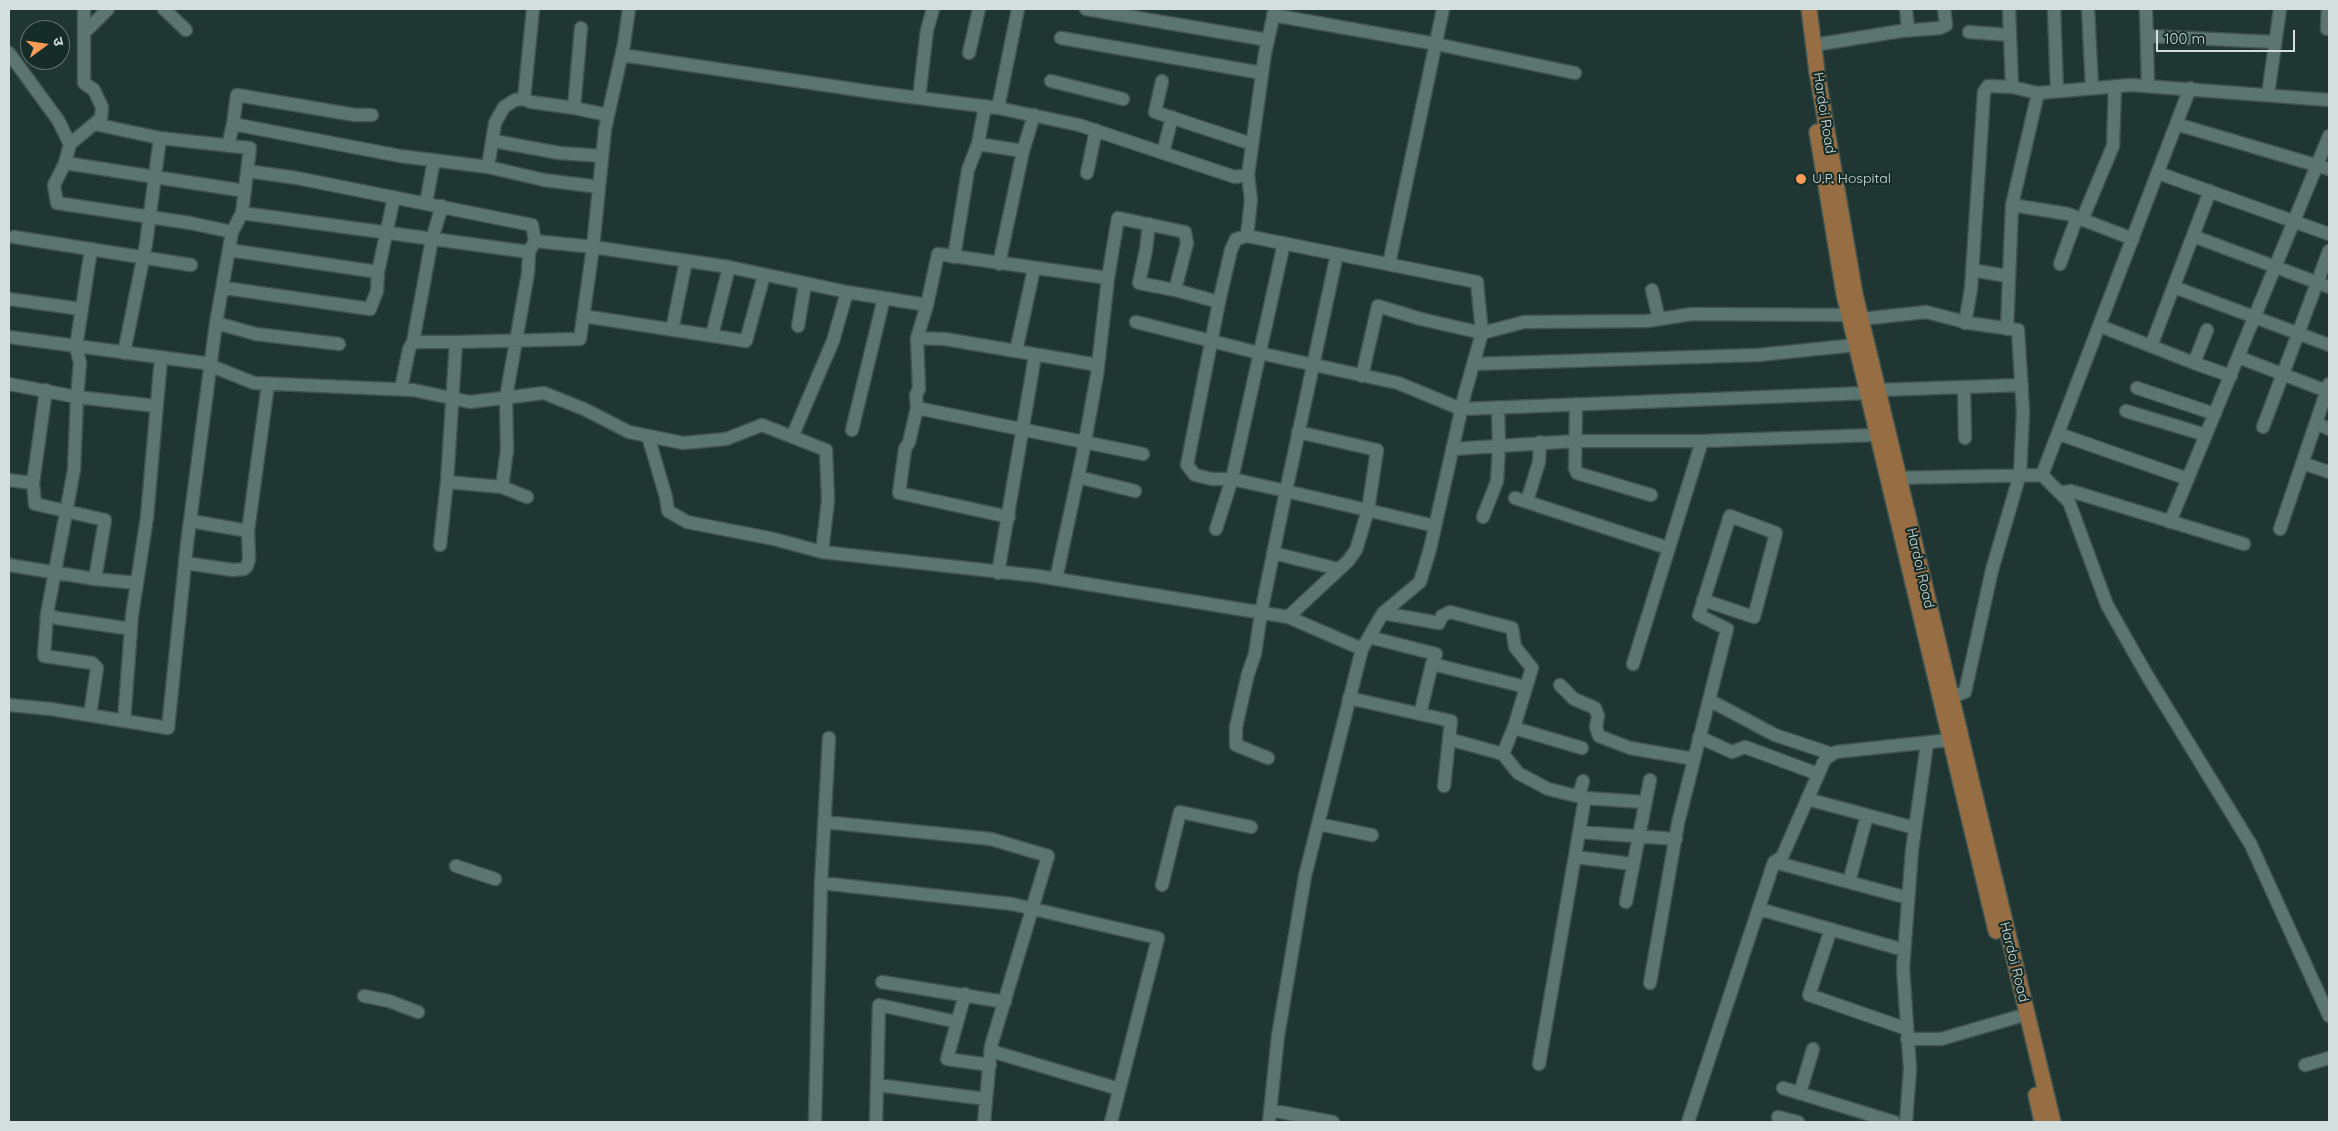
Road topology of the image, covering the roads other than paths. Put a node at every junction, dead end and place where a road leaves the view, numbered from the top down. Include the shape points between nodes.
1 (84, 9) edge
2 (108, 9) edge
3 (164, 9) edge
4 (533, 9) edge
5 (629, 9) edge
6 (933, 9) edge
7 (979, 9) edge
8 (1018, 9) edge
9 (1086, 9) edge
10 (1444, 9) edge
11 (1798, 9) edge
12 (1809, 9) edge
13 (1906, 9) edge
14 (1944, 9) edge
15 (2009, 9) edge
16 (2054, 9) edge
17 (2088, 9) edge
18 (2146, 9) edge
19 (2280, 9) edge
20 (2328, 9) edge
21 (1274, 12) edge
22 (582, 28) dead end
23 (2327, 29) dead end
24 (186, 30) dead end
25 (1908, 30) junction
26 (1969, 32) dead end
27 (84, 33) junction
28 (2010, 35) junction
29 (2147, 36) junction
30 (1061, 38) dead end
31 (1268, 40) junction
32 (2275, 42) junction
33 (1436, 44) junction
34 (1814, 45) junction
35 (9, 53) edge
36 (969, 53) dead end
37 (622, 55) junction
38 (1262, 73) junction
39 (1575, 73) dead end
40 (1051, 81) dead end
41 (1162, 81) dead end
42 (2114, 86) junction
43 (2148, 86) junction
44 (2012, 87) junction
45 (2092, 88) junction
46 (2190, 88) junction
47 (2057, 91) junction
48 (2038, 93) junction
49 (2268, 94) junction
50 (919, 98) junction
51 (524, 99) junction
52 (1123, 99) dead end
53 (2329, 100) edge
54 (991, 107) junction
55 (574, 108) junction
56 (372, 115) dead end
57 (608, 115) junction
58 (1034, 115) junction
59 (1172, 117) junction
60 (94, 124) junction
61 (233, 124) junction
62 (2176, 124) junction
63 (1096, 130) junction
64 (2329, 136) edge
65 (160, 138) junction
66 (494, 141) junction
67 (70, 144) junction
68 (978, 144) junction
69 (1252, 144) junction
70 (228, 146) junction
71 (1023, 151) junction
72 (1163, 153) junction
73 (602, 156) junction
74 (434, 160) junction
75 (65, 163) junction
76 (488, 167) junction
77 (2323, 167) edge
78 (247, 171) junction
79 (2158, 172) junction
80 (1087, 173) dead end
81 (1248, 176) junction
82 (155, 177) junction
83 (599, 187) junction
84 (245, 191) junction
85 (2210, 191) junction
86 (394, 197) junction
87 (426, 203) junction
88 (2012, 205) junction
89 (442, 206) junction
90 (242, 213) junction
91 (150, 217) junction
92 (2079, 218) junction
93 (2294, 221) junction
94 (1149, 224) junction
95 (232, 232) junction
96 (386, 232) junction
97 (2329, 234) edge
98 (1246, 236) junction
99 (2193, 236) junction
100 (14, 237) dead end
101 (432, 238) junction
102 (2133, 239) junction
103 (1284, 243) junction
104 (532, 246) junction
105 (593, 248) junction
106 (91, 249) junction
107 (229, 250) junction
108 (2329, 251) edge
109 (1337, 254) junction
110 (954, 257) junction
111 (143, 258) junction
112 (686, 261) junction
113 (999, 264) junction
114 (1389, 264) junction
115 (2060, 264) dead end
116 (191, 265) dead end
117 (2276, 267) junction
118 (729, 268) junction
119 (1034, 269) junction
120 (1972, 270) junction
121 (378, 272) junction
122 (764, 275) junction
123 (2007, 276) junction
124 (1108, 278) junction
125 (805, 284) junction
126 (2323, 284) edge
127 (2174, 287) junction
128 (222, 289) junction
129 (1175, 290) junction
130 (1652, 290) dead end
131 (847, 292) junction
132 (9, 298) edge
133 (884, 298) junction
134 (1219, 302) junction
135 (927, 305) junction
136 (80, 309) junction
137 (583, 316) junction
138 (1855, 317) junction
139 (2255, 317) junction
140 (1659, 319) junction
141 (1136, 322) dead end
142 (216, 323) junction
143 (1966, 323) junction
144 (798, 326) dead end
145 (2100, 326) junction
146 (2007, 329) junction
147 (672, 330) junction
148 (2207, 330) dead end
149 (1482, 333) junction
150 (2298, 333) junction
151 (712, 336) junction
152 (9, 337) edge
153 (917, 338) junction
154 (515, 339) junction
155 (1212, 341) junction
156 (413, 342) junction
157 (456, 342) junction
158 (338, 344) dead end
159 (1856, 345) junction
160 (2329, 345) edge
161 (2151, 346) junction
162 (76, 347) junction
163 (1016, 351) junction
164 (124, 353) junction
165 (1259, 353) junction
166 (1035, 356) junction
167 (2238, 357) junction
168 (161, 358) junction
169 (2194, 363) junction
170 (1473, 364) junction
171 (1312, 365) junction
172 (212, 366) junction
173 (1098, 366) junction
174 (2283, 374) junction
175 (1362, 376) junction
176 (2231, 376) junction
177 (9, 384) edge
178 (268, 384) junction
179 (2022, 385) junction
180 (1964, 387) junction
181 (2137, 388) dead end
182 (401, 389) junction
183 (2328, 389) edge
184 (46, 390) junction
185 (1872, 392) junction
186 (77, 397) junction
187 (506, 397) junction
188 (452, 398) junction
189 (1576, 404) junction
190 (156, 406) junction
191 (917, 408) junction
192 (1498, 408) junction
193 (1461, 409) junction
194 (2126, 411) dead end
195 (2215, 414) junction
196 (2316, 423) junction
197 (2263, 427) dead end
198 (1024, 428) junction
199 (2329, 428) edge
200 (852, 430) dead end
201 (1298, 432) junction
202 (2058, 434) junction
203 (1876, 435) junction
204 (2206, 435) junction
205 (648, 436) junction
206 (792, 437) junction
207 (1965, 438) dead end
208 (1702, 440) junction
209 (1576, 441) junction
210 (1085, 442) junction
211 (1540, 442) junction
212 (1499, 447) junction
213 (1452, 449) junction
214 (1143, 454) dead end
215 (2302, 463) junction
216 (2329, 472) edge
217 (2020, 474) junction
218 (2042, 475) junction
219 (1078, 477) junction
220 (1893, 478) junction
221 (1232, 479) junction
222 (2188, 479) junction
223 (9, 480) edge
224 (447, 482) junction
225 (33, 484) junction
226 (502, 487) junction
227 (1135, 491) dead end
228 (1286, 491) junction
229 (2060, 493) junction
230 (1651, 495) dead end
231 (527, 497) dead end
232 (1368, 510) junction
233 (67, 512) junction
234 (1008, 517) junction
235 (1483, 517) dead end
236 (191, 521) junction
237 (2170, 522) junction
238 (1435, 526) junction
239 (1216, 529) dead end
240 (2280, 529) dead end
241 (248, 531) junction
242 (2244, 544) dead end
243 (440, 545) dead end
244 (1668, 548) junction
245 (822, 552) junction
246 (1273, 553) junction
247 (186, 563) junction
248 (9, 565) edge
249 (1338, 569) junction
250 (56, 573) junction
251 (998, 573) junction
252 (95, 579) junction
253 (1056, 579) junction
254 (137, 583) junction
255 (1704, 600) junction
256 (1261, 613) junction
257 (1383, 613) junction
258 (47, 614) junction
259 (1288, 617) junction
260 (131, 629) junction
261 (1368, 637) junction
262 (1362, 649) junction
263 (1432, 664) junction
264 (1633, 664) dead end
265 (1560, 685) dead end
266 (1526, 687) junction
267 (1951, 697) junction
268 (1349, 698) junction
269 (1709, 700) junction
270 (9, 705) edge
271 (1420, 714) junction
272 (90, 715) junction
273 (124, 720) junction
274 (1514, 728) junction
275 (828, 738) dead end
276 (1699, 738) junction
277 (1449, 739) junction
278 (1955, 740) junction
279 (1927, 744) junction
280 (1582, 748) dead end
281 (1503, 754) junction
282 (1832, 754) junction
283 (1268, 758) dead end
284 (1694, 760) junction
285 (1818, 774) junction
286 (1650, 780) dead end
287 (1583, 781) dead end
288 (1444, 786) dead end
289 (1582, 797) junction
290 (1807, 799) junction
291 (1644, 802) junction
292 (1867, 815) junction
293 (824, 822) junction
294 (1318, 824) junction
295 (1251, 826) dead end
296 (1915, 828) junction
297 (1579, 832) junction
298 (1372, 835) dead end
299 (1638, 837) junction
300 (1676, 839) junction
301 (1575, 857) junction
302 (1774, 862) junction
303 (1633, 864) junction
304 (456, 866) dead end
305 (495, 879) dead end
306 (1849, 882) junction
307 (821, 883) junction
308 (1162, 885) dead end
309 (1908, 898) junction
310 (1626, 902) dead end
311 (1032, 909) junction
312 (1759, 909) junction
313 (1831, 929) junction
314 (1904, 950) junction
315 (882, 982) dead end
316 (1650, 983) dead end
317 (965, 994) junction
318 (364, 996) dead end
319 (1006, 1002) junction
320 (418, 1012) dead end
321 (2329, 1016) edge
322 (2017, 1017) junction
323 (957, 1022) junction
324 (1907, 1034) junction
325 (1813, 1049) dead end
326 (991, 1051) junction
327 (2329, 1058) edge
328 (1539, 1064) dead end
329 (990, 1065) junction
330 (2305, 1065) dead end
331 (877, 1085) junction
332 (1783, 1088) dead end
333 (1119, 1089) junction
334 (1800, 1093) junction
335 (986, 1099) junction
336 (1270, 1116) edge
337 (1778, 1117) dead end
338 (815, 1122) edge
339 (876, 1122) edge
340 (984, 1122) edge
341 (1111, 1122) edge
342 (1333, 1122) edge
343 (1688, 1122) edge
344 (1798, 1122) edge
345 (1894, 1122) edge
346 (1906, 1122) edge
347 (2042, 1122) edge
348 (2053, 1122) edge

1 - 27 street
2 - 27 street
3 - 24 street
4 - 51 street
5 - 37 street
6 - 50 street via 927,30
7 - 36 street
8 - 54 street
9 - 31 street
10 - 33 street
11 - 138 main road, Hardoi Road via 1807,74
12 - 34 main road, Hardoi Road
13 - 25 street
14 - 25 street via 1946,25
15 - 28 street
16 - 47 street
17 - 45 street
18 - 29 street
19 - 32 street
20 - 23 street
21 - 31 street
21 - 33 street
22 - 55 street
25 - 34 street
26 - 28 street
27 - 60 street via 84,83 94,90 102,107 101,118
28 - 44 street
29 - 32 street
29 - 43 street
30 - 38 street
31 - 38 street
32 - 49 street
33 - 39 street
33 - 114 street
34 - 138 main road, Hardoi Road
35 - 67 street via 58,120
37 - 50 street
37 - 57 street
38 - 69 street
40 - 52 street
41 - 59 street via 1155,112
42 - 43 street
42 - 45 street
42 - 92 street via 2113,146
43 - 46 street
44 - 48 street
44 - 120 street via 1988,86 1984,92
45 - 47 street
46 - 49 street
46 - 62 street
47 - 48 street
48 - 88 street
49 - 53 street
50 - 54 street
51 - 55 street
51 - 66 street via 504,107 495,123
54 - 58 street
54 - 68 street
55 - 57 street
56 - 61 street via 354,115 237,95
57 - 73 street
58 - 63 street
58 - 71 street
59 - 69 street
59 - 72 street
60 - 65 street
60 - 67 street
61 - 70 street
61 - 74 street
62 - 77 street
62 - 79 street
63 - 72 street
63 - 80 street
64 - 77 street
65 - 70 street
65 - 82 street
66 - 73 street via 559,153
66 - 76 street
67 - 75 street
68 - 71 street
68 - 110 street via 968,170
69 - 81 street
70 - 78 street via 250,148
71 - 113 street
72 - 81 street via 1235,178
73 - 83 street
74 - 76 street
74 - 87 street
75 - 82 street
75 - 91 street via 54,185 57,203
76 - 83 street via 544,180
77 - 93 street
78 - 84 street
78 - 86 street
79 - 85 street
79 - 102 street
81 - 98 street via 1251,200
82 - 84 street
82 - 91 street
83 - 105 street
84 - 90 street
85 - 93 street
85 - 99 street
86 - 87 street
86 - 96 street
87 - 89 street
88 - 92 street
88 - 123 street
89 - 101 street
89 - 104 street via 532,225
90 - 95 street
90 - 96 street
91 - 95 street
91 - 111 street
92 - 102 street
92 - 115 street
93 - 97 street
93 - 117 street
94 - 124 street via 1118,218
94 - 129 street via 1139,283
94 - 129 street via 1185,232 1188,243
95 - 107 street
96 - 101 street
96 - 121 street
98 - 103 street
98 - 134 street via 1236,239
99 - 117 street
99 - 127 street
100 - 106 street
101 - 104 street
101 - 156 street
102 - 145 street
103 - 109 street
103 - 165 street
104 - 105 street
104 - 154 street
105 - 112 street
105 - 137 street
106 - 111 street
106 - 136 street
107 - 121 street
107 - 128 street
108 - 126 street
109 - 114 street
109 - 171 street
110 - 113 street
110 - 135 street via 938,254
111 - 116 street
111 - 164 street
112 - 118 street
112 - 147 street
113 - 119 street
114 - 149 street via 1477,282
117 - 126 street
117 - 139 street
118 - 122 street
118 - 151 street
119 - 124 street
119 - 163 street
120 - 123 street
120 - 143 street
121 - 128 street via 377,291 370,309
122 - 125 street
122 - 151 street via 746,341
123 - 146 street
124 - 173 street
125 - 131 street
125 - 144 street
126 - 150 street
127 - 139 street
127 - 161 street
128 - 142 street
129 - 134 street
130 - 140 street
131 - 133 street
131 - 206 street via 832,341
132 - 136 street
133 - 135 street
133 - 200 street
134 - 155 street
135 - 153 street
136 - 162 street
137 - 147 street
137 - 154 street via 580,339
138 - 140 street via 1692,314
138 - 143 street via 1926,312
138 - 159 main road, Hardoi Road
138 - 185 main road, Hardoi Road
139 - 150 street
139 - 167 street
140 - 149 street via 1524,322
141 - 155 street
142 - 158 street via 256,334
142 - 172 street
143 - 146 street
145 - 161 street
145 - 202 street
146 - 179 street via 2018,330
147 - 151 street
148 - 169 street
149 - 170 street
149 - 175 street via 1378,306
150 - 160 street
150 - 174 street
152 - 162 street
153 - 163 street via 945,339
153 - 191 street
154 - 157 street
154 - 187 street
155 - 165 street
155 - 221 street via 1187,465 1196,475
156 - 157 street
156 - 182 street
157 - 188 street
159 - 170 street via 1758,355
159 - 185 main road, Hardoi Road
161 - 169 street
162 - 164 street
162 - 186 street via 80,363
163 - 166 street
164 - 168 street
165 - 171 street
165 - 221 street
166 - 173 street
166 - 198 street
167 - 174 street
167 - 176 street
168 - 172 street
168 - 190 street
169 - 176 street
170 - 193 street
171 - 175 street
171 - 201 street
172 - 178 street via 254,383
172 - 236 street
173 - 210 street
174 - 183 street
174 - 197 street
175 - 193 street via 1398,383
176 - 195 street
177 - 184 street
178 - 182 street
178 - 241 street
179 - 180 street
179 - 217 street
180 - 185 street
180 - 207 street
181 - 195 street
182 - 188 street
183 - 196 street
184 - 186 street
184 - 225 street
185 - 189 street
185 - 203 main road, Hardoi Road
185 - 220 main road, Hardoi Road
186 - 190 street
186 - 233 street via 74,470
187 - 188 street via 470,402
187 - 205 street via 544,393 584,408 629,432
187 - 226 street via 508,450
188 - 224 street
189 - 192 street
189 - 209 street
190 - 254 street via 147,517
191 - 198 street
191 - 234 street via 905,449 899,493
192 - 193 street
192 - 212 street
193 - 213 street
194 - 204 street
195 - 204 street
196 - 199 street
196 - 215 street
198 - 210 street
198 - 234 street
201 - 228 street
201 - 232 street via 1377,450
202 - 218 street
202 - 222 street
203 - 208 street
203 - 220 main road, Hardoi Road
204 - 222 street
205 - 206 street via 683,443 717,440 762,425
205 - 245 street via 668,511 687,522
206 - 245 street via 826,450 828,500
208 - 209 street
208 - 244 street
209 - 211 street
209 - 230 street via 1574,468 1577,473
210 - 214 street
210 - 219 street
211 - 212 street
211 - 244 street via 1539,462 1521,500
212 - 213 street
212 - 235 street via 1496,481
213 - 238 street
215 - 216 street
215 - 240 street
217 - 218 street
217 - 220 street
217 - 267 street via 1992,570 1964,692
218 - 229 street
219 - 227 street
219 - 253 street
220 - 267 main road, Hardoi Road
220 - 278 main road, Hardoi Road
221 - 228 street
221 - 239 street
222 - 237 street
223 - 225 street
224 - 226 street
224 - 243 street
225 - 233 street via 35,504
226 - 231 street
228 - 232 street
228 - 246 street
229 - 237 street via 2071,492
229 - 321 street via 2069,502 2107,605 2252,845
232 - 238 street
232 - 249 street via 1356,550
233 - 250 street
233 - 252 street via 105,520
234 - 251 street
236 - 241 street
236 - 247 street
237 - 242 street
238 - 257 street via 1420,582
241 - 247 street via 249,559 244,569
244 - 264 street
245 - 251 street
246 - 249 street
246 - 256 street
247 - 273 street via 168,728
248 - 250 street
249 - 259 street
250 - 252 street
250 - 258 street
251 - 253 street
252 - 254 street
253 - 256 street
254 - 260 street
255 - 255 street via 1730,516 1776,532 1754,617
255 - 269 street via 1699,615 1728,629
256 - 259 street
256 - 283 street via 1255,654 1236,727 1236,745
257 - 261 street
257 - 266 street via 1439,623 1442,616 1450,612 1512,628 1515,646 1532,668
258 - 260 street
258 - 272 street via 44,656 92,663 97,668
259 - 262 street
260 - 273 street
261 - 262 street
261 - 263 street via 1436,654
262 - 268 street
263 - 266 street
263 - 271 street
265 - 284 street via 1574,699 1595,708 1599,736 1630,748
266 - 274 street
267 - 278 main road, Hardoi Road
268 - 271 street
268 - 294 street
269 - 276 street
269 - 282 street via 1774,735
270 - 272 street
271 - 277 street via 1451,721
272 - 273 street
274 - 280 street
274 - 281 street
275 - 293 street
276 - 284 street
276 - 285 street via 1732,752 1745,747
277 - 281 street
277 - 288 street
278 - 279 street
278 - 322 main road, Hardoi Road
278 - 348 main road, Hardoi Road
279 - 282 street
279 - 296 street
281 - 289 street via 1518,773 1548,789
282 - 285 street via 1825,759
284 - 300 street
285 - 290 street
286 - 291 street
287 - 289 street
289 - 291 street
289 - 297 street
290 - 292 street
290 - 302 street via 1782,857
291 - 299 street
292 - 296 street
292 - 306 street
293 - 307 street
293 - 311 street via 990,839 1048,856
294 - 298 street
294 - 336 street via 1303,885 1278,1036
295 - 308 street via 1180,812
296 - 309 street
297 - 299 street
297 - 301 street
299 - 300 street
299 - 303 street
300 - 316 street
301 - 303 street
301 - 328 street
302 - 306 street
302 - 312 street
303 - 310 street
304 - 305 street
306 - 309 street
307 - 311 street
307 - 338 street
309 - 314 street
311 - 319 street
311 - 333 street via 1158,938
312 - 313 street
312 - 343 street
313 - 314 street
313 - 324 street via 1809,995
314 - 324 street
315 - 317 street
317 - 319 street
317 - 323 street
318 - 320 street via 389,1000
319 - 326 street
322 - 324 street via 1941,1039
322 - 347 main road, Hardoi Road
323 - 329 street via 947,1058
323 - 331 street via 879,1005
324 - 346 street via 1910,1069
325 - 334 street
326 - 329 street
326 - 333 street
327 - 330 street
329 - 335 street
331 - 335 street
331 - 339 street
332 - 334 street
333 - 341 street
334 - 345 street
335 - 340 street
336 - 342 street
337 - 344 street

